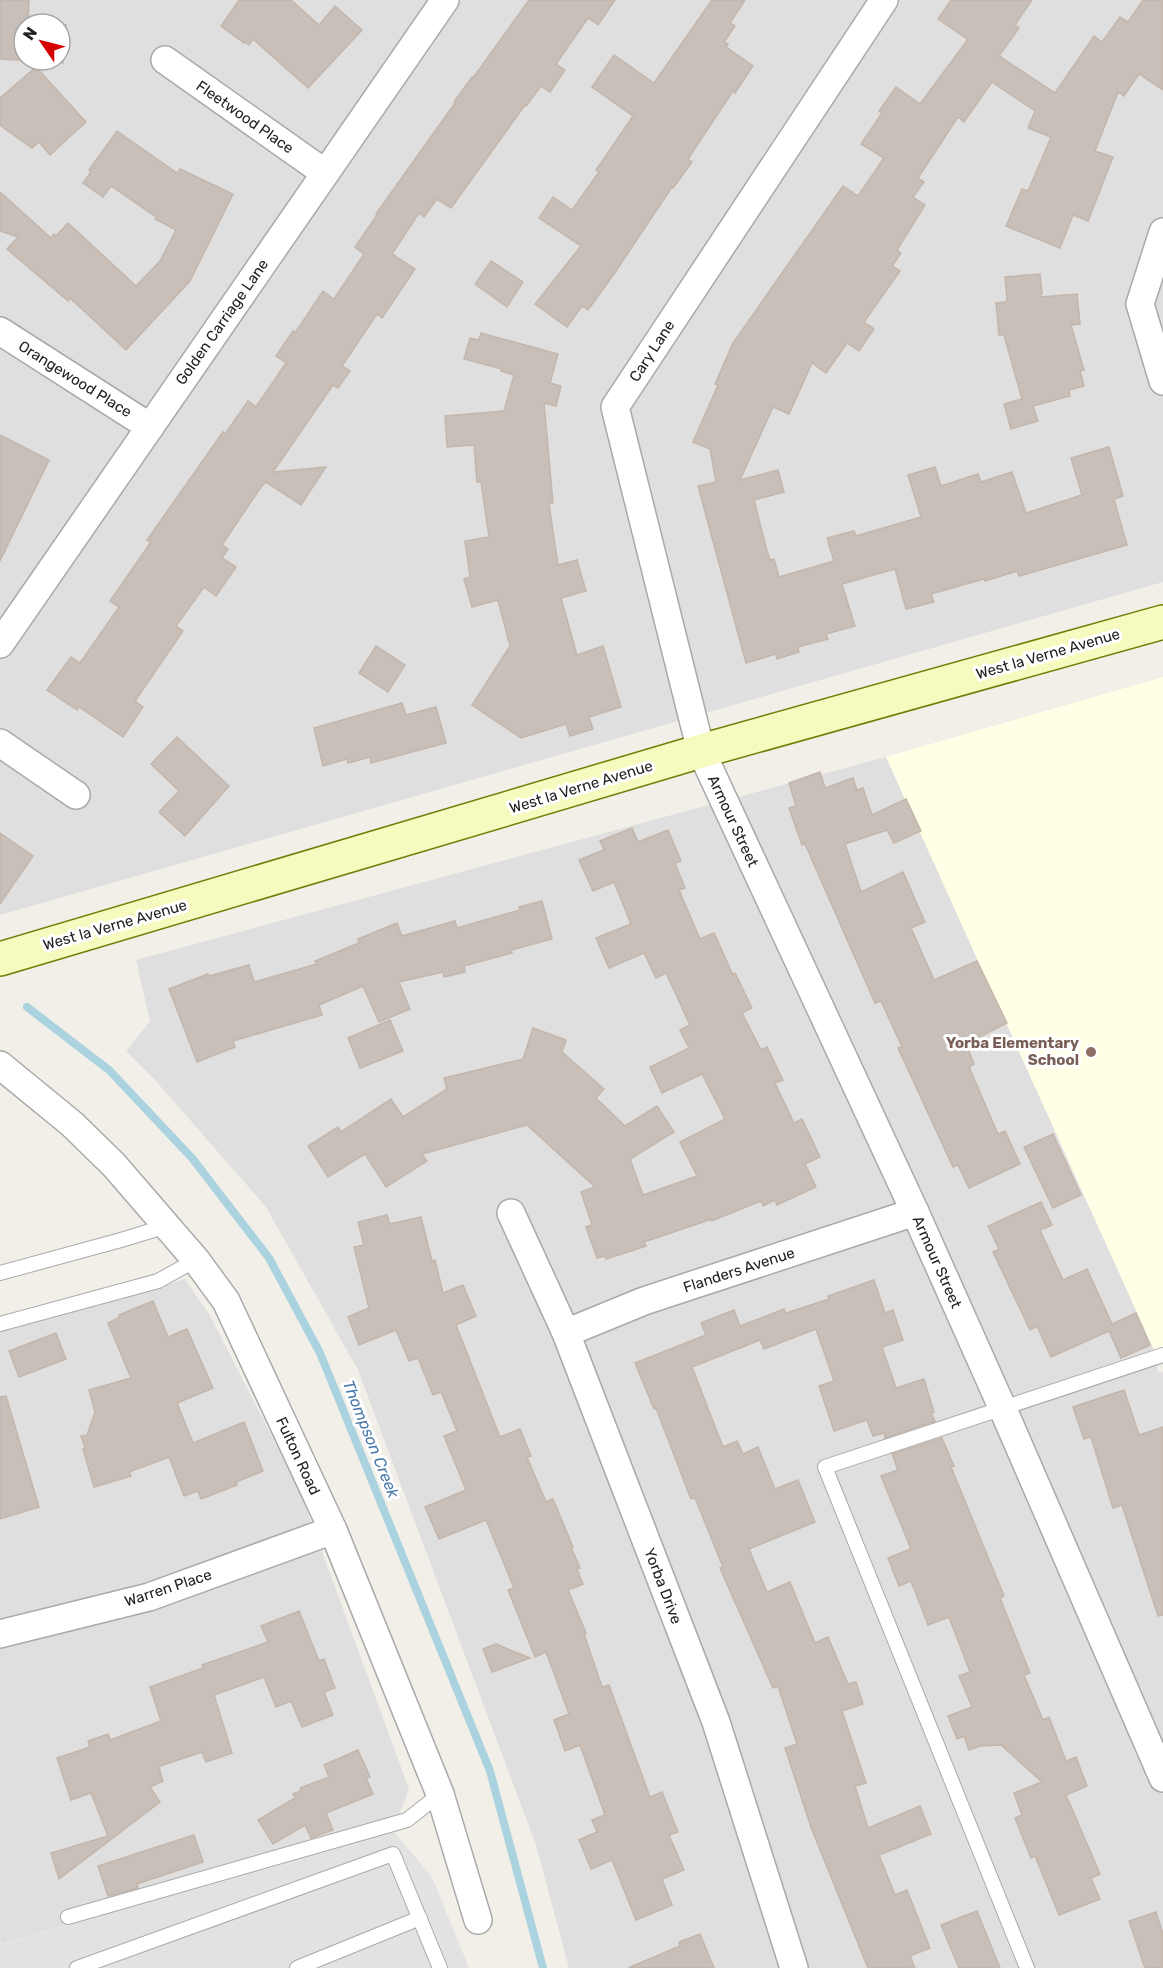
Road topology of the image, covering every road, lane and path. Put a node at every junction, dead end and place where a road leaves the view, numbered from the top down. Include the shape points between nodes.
1 (445, 0) edge
2 (884, 0) edge
3 (165, 60) dead end
4 (326, 173) junction
5 (1163, 232) edge
6 (0, 331) edge
7 (1163, 381) edge
8 (150, 427) junction
9 (1163, 622) edge
10 (0, 644) edge
11 (0, 743) edge
12 (700, 751) junction
13 (76, 795) dead end
14 (0, 959) edge
15 (0, 1065) edge
16 (915, 1212) junction
17 (511, 1213) dead end
18 (167, 1226) junction
19 (196, 1260) junction
20 (0, 1273) edge
21 (0, 1324) edge
22 (566, 1333) junction
23 (1163, 1355) edge
24 (1002, 1407) junction
25 (333, 1530) junction
26 (0, 1634) edge
27 (1163, 1778) edge
28 (440, 1794) junction
29 (68, 1917) dead end
30 (420, 1918) junction
31 (478, 1920) dead end
32 (77, 1968) edge
33 (297, 1968) edge
34 (440, 1968) edge
35 (794, 1968) edge
36 (1027, 1968) edge

1 - 4 street, Golden Carriage Lane
2 - 12 street, Cary Lane via 615,407
3 - 4 street, Fleetwood Place
4 - 8 street, Golden Carriage Lane
5 - 7 street via 1140,304
6 - 8 street, Orangewood Place
8 - 10 street, Golden Carriage Lane
9 - 12 main road, West la Verne Avenue
11 - 13 street
12 - 14 main road, West la Verne Avenue
12 - 16 street, Armour Street
15 - 18 street, Fulton Road via 72,1124
16 - 22 street, Flanders Avenue via 644,1301
16 - 24 street, Armour Street
17 - 22 street, Yorba Drive
18 - 19 street, Fulton Road
18 - 20 lane
19 - 21 lane via 158,1281
19 - 25 street, Fulton Road via 226,1301
22 - 35 street, Yorba Drive via 716,1722
23 - 24 lane
24 - 27 street, Armour Street
24 - 36 lane via 825,1467
25 - 26 street, Warren Place via 149,1597
25 - 28 street, Fulton Road
28 - 29 lane via 407,1820
28 - 31 street, Fulton Road
30 - 32 lane via 393,1854
30 - 33 lane
30 - 34 lane

